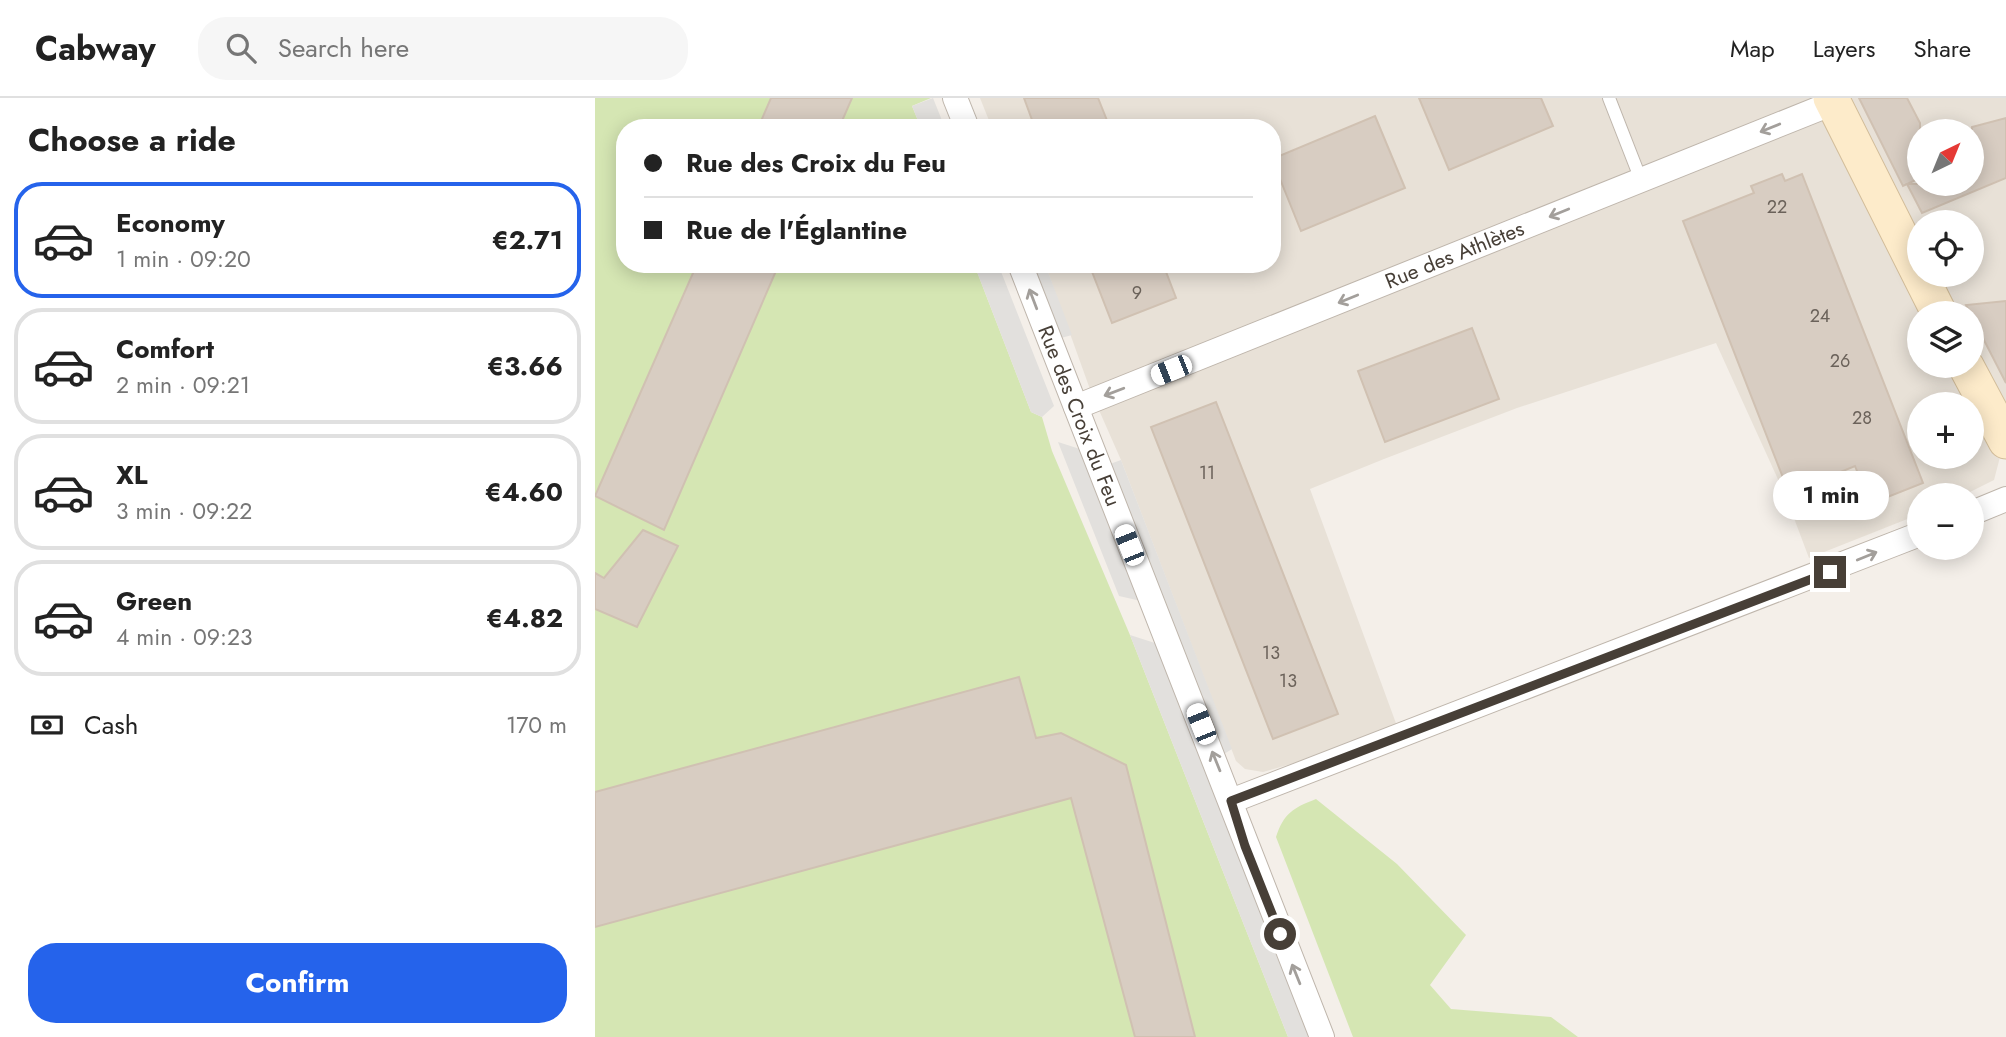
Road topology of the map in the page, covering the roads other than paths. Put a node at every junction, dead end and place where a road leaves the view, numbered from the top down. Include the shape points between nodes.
1 (955, 98) edge
2 (1609, 98) edge
3 (1832, 100) edge
4 (963, 119) edge
5 (1641, 180) junction
6 (1024, 273) edge
7 (1933, 301) edge
8 (1972, 378) edge
9 (1076, 407) junction
10 (2006, 441) edge
11 (2006, 499) edge
12 (1984, 508) edge
13 (1907, 539) edge
14 (1231, 801) junction
15 (1322, 1037) edge

1 - 4 street
2 - 5 lane
3 -> 5 street, Rue des Athlètes
3 - 7 street
5 -> 9 street, Rue des Athlètes
9 -> 6 street, Rue des Croix du Feu
8 - 10 street
14 -> 9 street, Rue des Croix du Feu
11 - 12 street
14 -> 13 street
15 -> 14 street, Rue des Croix du Feu

